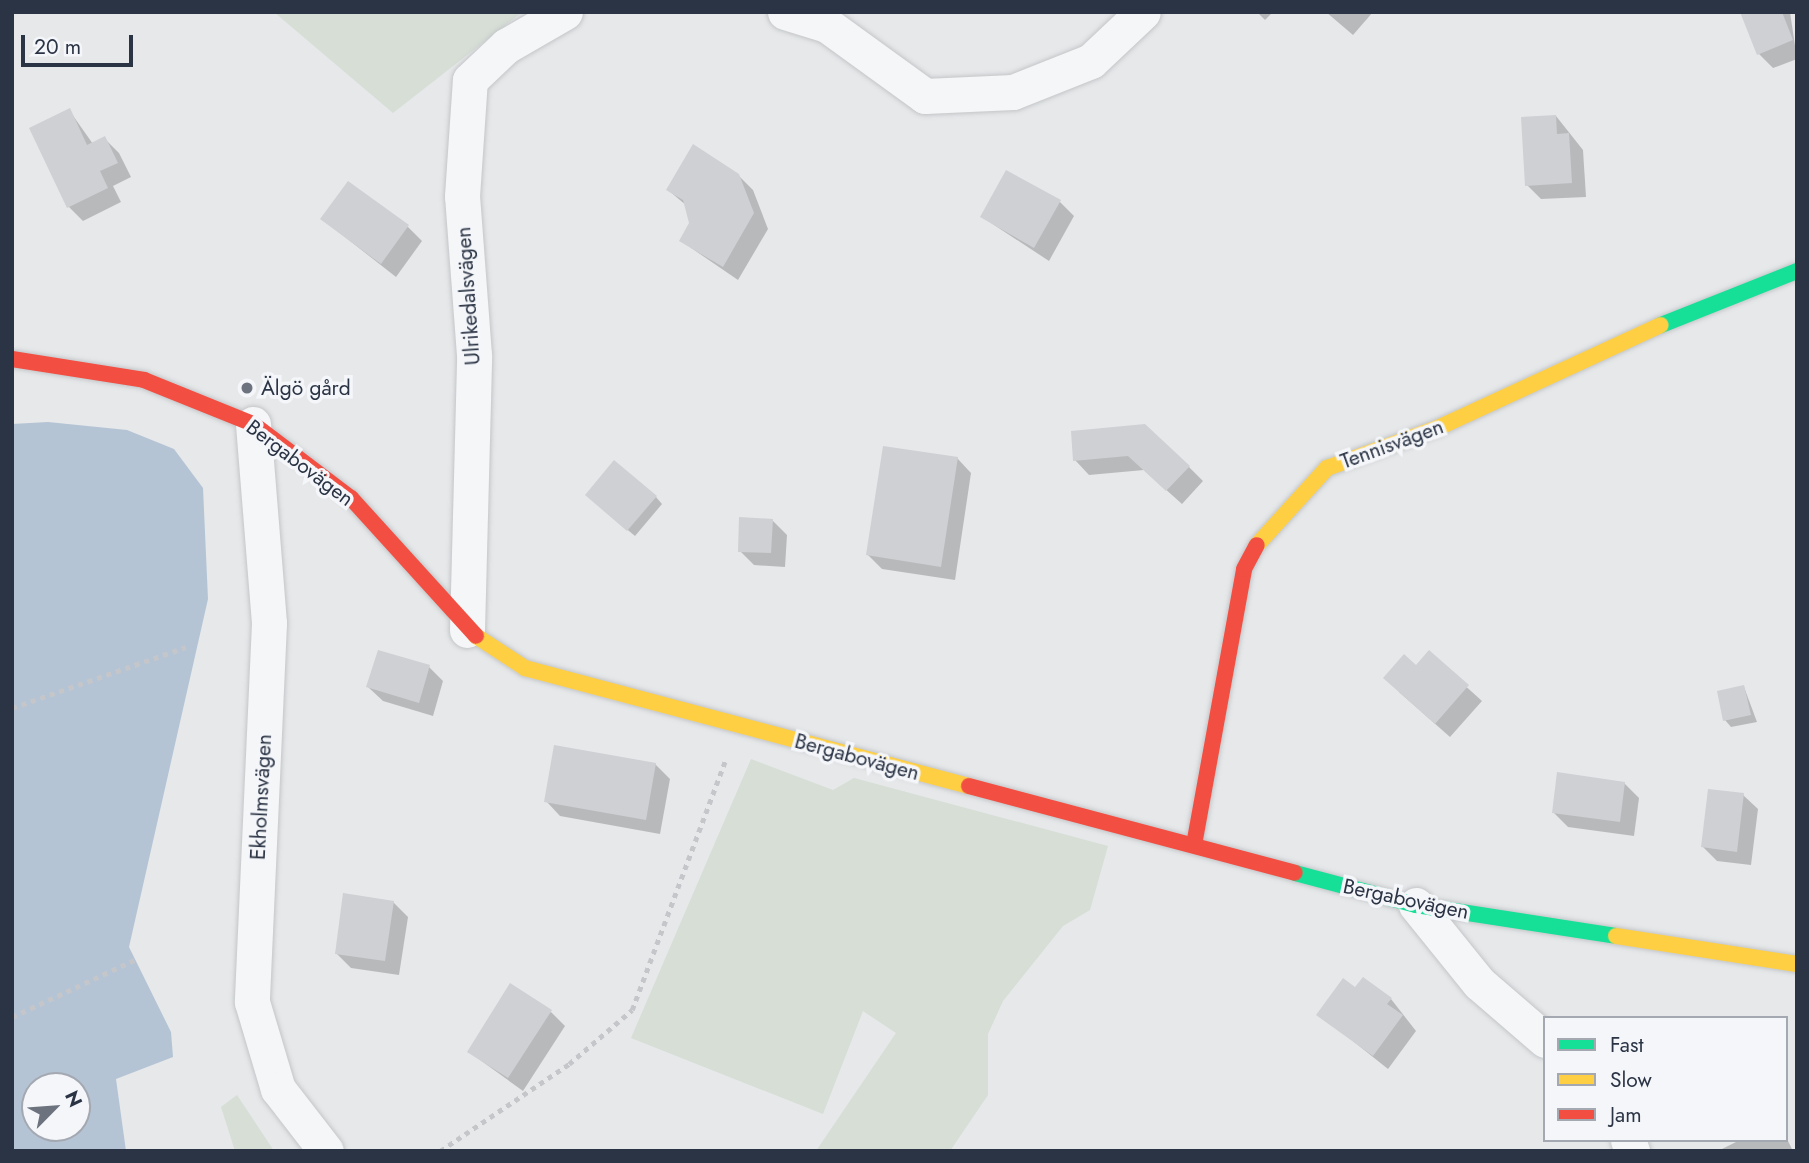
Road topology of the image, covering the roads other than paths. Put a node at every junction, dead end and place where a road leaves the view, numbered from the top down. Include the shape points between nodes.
1 (565, 12) edge
2 (785, 12) edge
3 (1143, 12) edge
4 (1797, 271) edge
5 (12, 359) edge
6 (253, 424) junction
7 (467, 630) junction
8 (1194, 845) junction
9 (1416, 905) junction
10 (1797, 964) edge
11 (1543, 1038) edge
12 (326, 1151) edge

1 - 7 street, Ulrikedalsvägen via 506,46 470,80 462,196 474,355
2 - 3 street via 827,25 925,96 1013,92 1091,61
4 - 8 street, Tennisvägen via 1622,340 1440,427 1327,468 1265,529 1244,569
5 - 6 street, Bergabovägen via 145,380
6 - 7 street, Bergabovägen via 351,498
6 - 12 street, Ekholmsvägen via 269,623 253,1002 278,1089
7 - 8 street, Bergabovägen via 525,668
8 - 9 street, Bergabovägen
9 - 10 street, Bergabovägen
9 - 11 street via 1479,983

